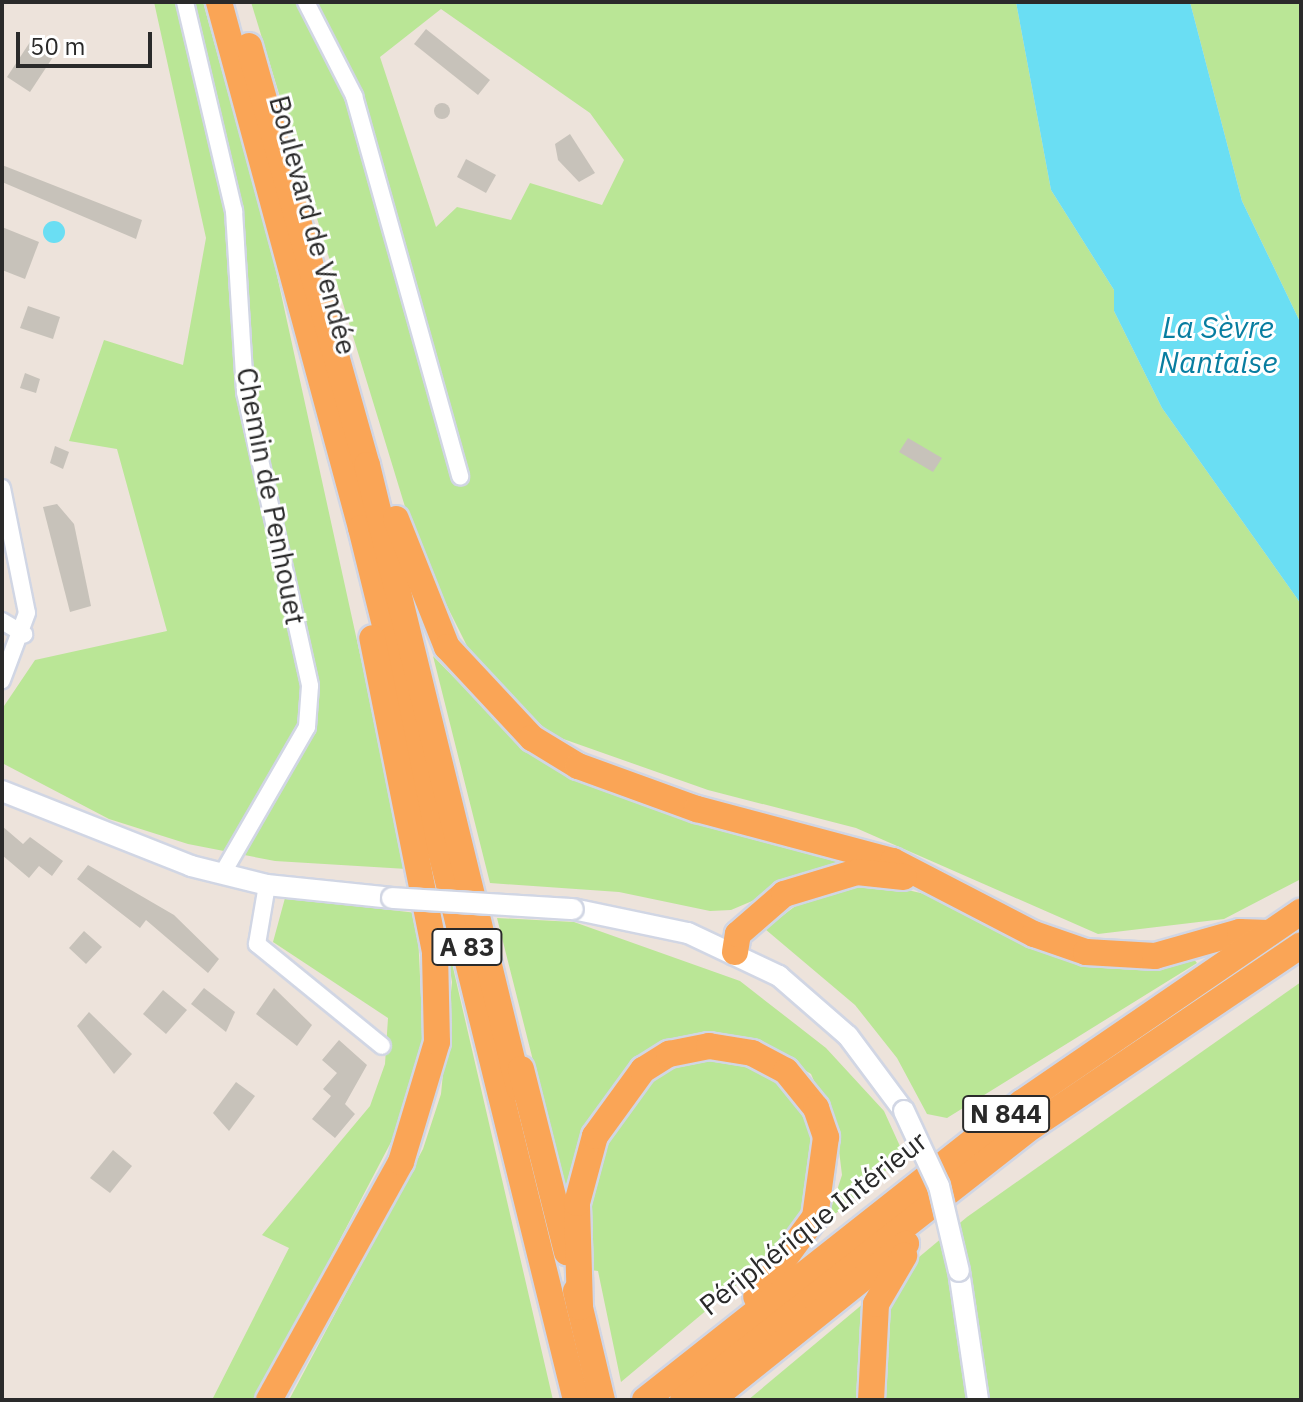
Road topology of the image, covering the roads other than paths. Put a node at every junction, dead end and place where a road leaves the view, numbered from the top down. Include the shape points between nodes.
1 (185, 2) edge
2 (219, 2) edge
3 (236, 2) edge
4 (306, 2) edge
5 (355, 465) junction
6 (460, 476) dead end
7 (2, 488) edge
8 (371, 526) junction
9 (2, 621) edge
10 (24, 634) junction
11 (2, 680) edge
12 (2, 791) edge
13 (222, 874) junction
14 (924, 878) junction
15 (267, 885) junction
16 (1301, 912) edge
17 (1269, 933) junction
18 (1301, 945) edge
19 (735, 952) junction
20 (498, 991) junction
21 (382, 1046) dead end
22 (1033, 1126) junction
23 (915, 1236) junction
24 (580, 1307) junction
25 (753, 1308) junction
26 (575, 1363) junction
27 (269, 1400) edge
28 (576, 1400) edge
29 (590, 1400) edge
30 (602, 1400) edge
31 (645, 1400) edge
32 (683, 1400) edge
33 (711, 1400) edge
34 (871, 1400) edge
35 (978, 1400) edge

1 - 13 street, Chemin de Penhouet via 234,211 245,392 310,686 307,727
2 - 5 highway, Boulevard de Vendée
3 - 5 highway, Boulevard de Vendée via 291,190
4 - 6 street via 354,96
5 - 8 highway
5 - 14 highway via 386,485 418,587 447,647 532,738 630,787 852,847
5 - 27 highway via 340,483 435,952 437,1042 401,1162
7 - 10 street via 22,576
8 - 20 highway, A 83
8 - 26 highway, A 83
9 - 10 street
10 - 11 street
12 - 13 street via 124,844
13 - 15 street
14 - 17 highway via 1086,952 1155,956 1240,932
14 - 19 highway via 857,872 823,879 759,912 738,934
15 - 19 street, bridge via 639,918
15 - 21 street via 257,944
16 - 17 highway, Périphérique Intérieur / N 844
17 - 25 highway, Périphérique Intérieur / N 844 via 1023,1102
18 - 22 highway, N 844
19 - 35 street, bridge via 814,1002 904,1111 939,1186 959,1271
20 - 24 highway
20 - 26 highway, A 83
22 - 23 highway via 1005,1167
22 - 32 highway, N 844
23 - 33 highway
23 - 34 highway via 876,1304
24 - 25 highway via 577,1203 595,1136 643,1070 669,1054 709,1046 752,1053 786,1071 816,1108 826,1137 815,1217 761,1283
24 - 30 highway
25 - 31 highway, Périphérique Intérieur / N 844
26 - 28 highway, A 83
26 - 29 highway, A 83

